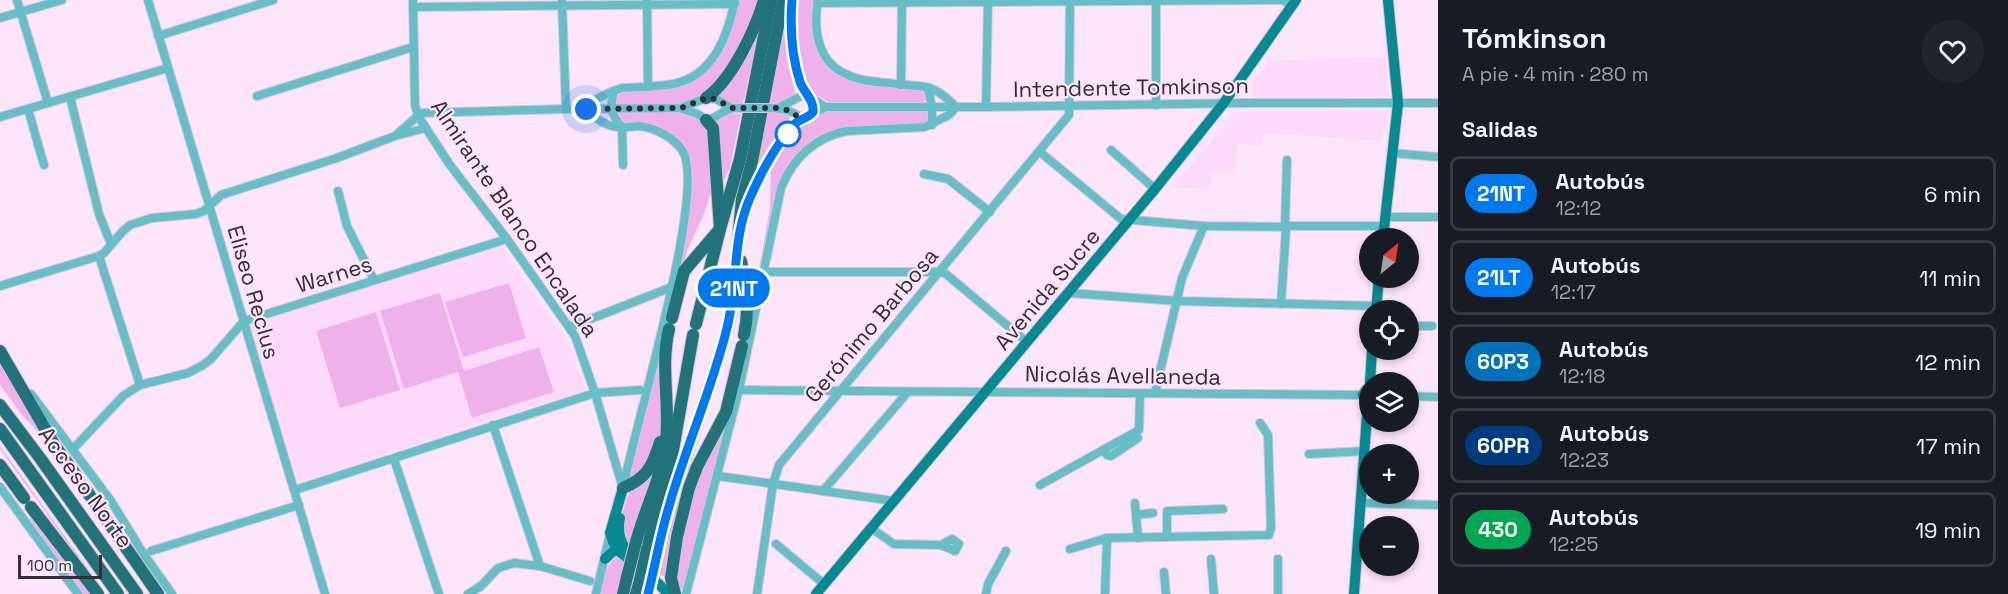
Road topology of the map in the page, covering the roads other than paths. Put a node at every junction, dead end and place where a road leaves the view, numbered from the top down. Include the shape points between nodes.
1 (17, 0) edge
2 (62, 0) edge
3 (148, 0) edge
4 (273, 0) edge
5 (764, 0) edge
6 (771, 0) edge
7 (783, 0) edge
8 (792, 0) edge
9 (1388, 0) edge
10 (988, 1) edge
11 (1070, 1) edge
12 (1156, 1) edge
13 (735, 2) edge
14 (818, 2) edge
15 (902, 2) edge
16 (562, 3) edge
17 (647, 3) edge
18 (1294, 3) edge
19 (413, 4) edge
20 (21, 11) junction
21 (0, 18) edge
22 (158, 36) junction
23 (413, 47) junction
24 (168, 68) junction
25 (902, 85) junction
26 (648, 87) junction
27 (928, 88) junction
28 (614, 91) junction
29 (256, 96) dead end
30 (70, 97) junction
31 (809, 97) junction
32 (702, 100) junction
33 (48, 103) junction
34 (1398, 103) junction
35 (1438, 103) edge
36 (1223, 104) junction
37 (1156, 105) junction
38 (1070, 106) junction
39 (825, 107) junction
40 (932, 107) junction
41 (957, 107) junction
42 (681, 108) junction
43 (733, 108) junction
44 (776, 108) junction
45 (986, 108) junction
46 (28, 109) junction
47 (566, 109) junction
48 (586, 109) junction
49 (610, 109) junction
50 (418, 116) junction
51 (0, 117) edge
52 (702, 117) junction
53 (808, 117) junction
54 (932, 125) junction
55 (622, 126) junction
56 (426, 128) junction
57 (395, 136) junction
58 (1111, 150) dead end
59 (1040, 152) junction
60 (1392, 153) junction
61 (1438, 158) edge
62 (1287, 160) dead end
63 (44, 165) dead end
64 (623, 165) dead end
65 (924, 174) dead end
66 (1155, 189) junction
67 (338, 191) dead end
68 (210, 205) junction
69 (990, 212) junction
70 (1438, 217) edge
71 (1128, 221) junction
72 (1385, 221) junction
73 (1204, 226) junction
74 (1286, 226) junction
75 (1384, 228) edge
76 (720, 229) junction
77 (739, 229) junction
78 (507, 238) junction
79 (111, 244) junction
80 (738, 248) junction
81 (99, 256) junction
82 (765, 272) junction
83 (939, 272) junction
84 (374, 280) junction
85 (0, 286) edge
86 (672, 287) junction
87 (1069, 293) junction
88 (1178, 301) junction
89 (1281, 304) junction
90 (1359, 307) edge
91 (244, 321) junction
92 (1419, 326) edge
93 (1432, 326) dead end
94 (570, 327) junction
95 (1027, 342) junction
96 (0, 351) edge
97 (140, 385) junction
98 (640, 390) dead end
99 (739, 390) junction
100 (986, 391) junction
101 (840, 392) junction
102 (595, 393) junction
103 (907, 393) junction
104 (1155, 393) junction
105 (1140, 394) junction
106 (1359, 396) edge
107 (1419, 396) edge
108 (1438, 397) edge
109 (0, 405) edge
110 (666, 412) junction
111 (1260, 423) dead end
112 (493, 425) junction
113 (0, 429) edge
114 (1138, 438) dead end
115 (74, 449) junction
116 (1103, 450) junction
117 (1359, 451) edge
118 (1309, 454) dead end
119 (394, 459) junction
120 (628, 461) junction
121 (616, 463) junction
122 (0, 465) edge
123 (718, 476) junction
124 (773, 484) junction
125 (1040, 485) dead end
126 (0, 488) edge
127 (623, 488) junction
128 (295, 490) junction
129 (822, 491) junction
130 (894, 501) junction
131 (1135, 503) dead end
132 (1362, 504) edge
133 (1400, 504) edge
134 (299, 505) junction
135 (1438, 505) edge
136 (1223, 509) dead end
137 (1152, 513) dead end
138 (1136, 515) junction
139 (871, 528) junction
140 (610, 533) junction
141 (1167, 537) junction
142 (1107, 538) junction
143 (1138, 538) junction
144 (776, 544) dead end
145 (941, 545) dead end
146 (627, 547) junction
147 (1070, 549) dead end
148 (151, 551) dead end
149 (653, 551) junction
150 (1006, 551) dead end
151 (604, 559) junction
152 (1211, 559) dead end
153 (1278, 559) dead end
154 (540, 566) junction
155 (1164, 572) dead end
156 (590, 581) dead end
157 (651, 584) edge
158 (824, 584) junction
159 (78, 594) edge
160 (98, 594) edge
161 (118, 594) edge
162 (137, 594) edge
163 (158, 594) edge
164 (172, 594) edge
165 (325, 594) edge
166 (439, 594) edge
167 (468, 594) edge
168 (596, 594) edge
169 (623, 594) edge
170 (668, 594) edge
171 (675, 594) edge
172 (686, 594) edge
173 (758, 594) edge
174 (816, 594) edge
175 (986, 594) edge
176 (1105, 594) edge
177 (1166, 594) edge
178 (1214, 594) edge
179 (1278, 594) edge
180 (1354, 594) edge

1 - 20 street
2 - 20 street
3 - 22 street, Eliseo Reclus
4 - 22 street
5 - 32 highway via 747,42 718,90
6 - 76 highway via 740,159
7 - 77 highway
8 - 31 highway via 793,46 799,80
9 - 34 main road
10 - 11 street
10 - 15 street
10 - 45 street
11 - 12 street
11 - 38 street
12 - 18 street
12 - 37 street
13 - 17 street
13 - 26 street via 729,30 711,60 675,84
14 - 15 street
14 - 25 street via 817,40 837,70 861,80
15 - 25 street
16 - 17 street
16 - 19 street
16 - 47 street
17 - 26 street
18 - 36 main road, Avenida Sucre
19 - 23 street, Almirante Blanco Encalada
20 - 21 street
20 - 33 street
22 - 24 street, Eliseo Reclus
23 - 29 street
23 - 50 street, Almirante Blanco Encalada
24 - 30 street
24 - 68 street, Eliseo Reclus
25 - 27 street
26 - 28 street
27 - 40 street
27 - 41 street
28 - 48 street
28 - 49 street
30 - 33 street
30 - 79 street via 99,214
31 - 39 street
31 - 44 street via 799,95
31 - 53 street via 814,107
32 - 42 street
32 - 43 street via 716,99
32 - 52 street via 696,109
33 - 46 street
34 - 35 street, Intendente Tomkinson
34 - 36 street, Intendente Tomkinson
34 - 60 main road
36 - 37 street, Intendente Tomkinson
36 - 66 main road, Avenida Sucre
37 - 38 street, Intendente Tomkinson
38 - 45 street, Intendente Tomkinson
38 - 59 street, Gerónimo Barbosa via 1069,115
39 - 40 street, Intendente Tomkinson
39 - 53 street, Intendente Tomkinson
40 - 41 street, Intendente Tomkinson
40 - 54 street
41 - 45 street, Intendente Tomkinson
41 - 54 street
42 - 49 street
42 - 52 street
43 - 44 street, bridge
43 - 52 street via 711,120
44 - 53 street
46 - 51 street
46 - 63 street
47 - 48 street
47 - 50 street via 432,112
48 - 49 street
48 - 55 street via 612,126
49 - 55 street
50 - 56 street, Almirante Blanco Encalada
50 - 57 street
52 - 76 highway via 713,128
53 - 77 highway via 796,123 765,168
54 - 82 street via 846,131 824,138 806,150 782,188
55 - 64 street
55 - 86 street via 653,130 673,140 686,155 685,224
56 - 57 street
56 - 78 street, Almirante Blanco Encalada
57 - 68 street via 221,195
58 - 66 street
59 - 69 street, Gerónimo Barbosa
59 - 71 street
60 - 61 street
60 - 72 main road
62 - 74 street
65 - 69 street via 948,179
66 - 71 main road, Avenida Sucre
67 - 84 street via 347,226
68 - 79 street via 196,214 152,218 130,225
68 - 91 street, Eliseo Reclus
69 - 83 street, Gerónimo Barbosa
70 - 72 street
71 - 73 street
71 - 87 main road, Avenida Sucre
72 - 74 street
72 - 75 main road
73 - 74 street
73 - 88 street via 1182,278
74 - 89 street
76 - 110 highway via 684,271 665,363
76 - 149 highway via 695,329
77 - 80 highway
78 - 84 street, Warnes
78 - 94 street, Almirante Blanco Encalada
79 - 81 street
80 - 149 highway via 725,337
80 - 157 highway via 748,319 726,412 697,467 677,537
81 - 85 street
81 - 97 street
82 - 83 street
82 - 99 street
83 - 95 street
83 - 101 street, Gerónimo Barbosa
84 - 91 street, Warnes
86 - 94 street
86 - 120 street
87 - 88 street
87 - 95 main road, Avenida Sucre
88 - 89 street
88 - 104 street
89 - 90 street
91 - 97 street via 203,365 164,381
91 - 128 street, Eliseo Reclus
92 - 93 street
94 - 102 street, Almirante Blanco Encalada via 580,344
95 - 100 main road, Avenida Sucre
96 - 115 street
96 - 163 highway via 55,446
97 - 115 street via 123,396
98 - 102 street
99 - 101 street, Nicolás Avellaneda
99 - 123 street
100 - 103 street, Nicolás Avellaneda
100 - 105 street, Nicolás Avellaneda
100 - 130 main road, Avenida Sucre
101 - 103 street, Nicolás Avellaneda
101 - 124 street, Gerónimo Barbosa via 779,465
102 - 112 street
102 - 121 street, Almirante Blanco Encalada
103 - 129 street
104 - 105 street, Nicolás Avellaneda
104 - 106 street, Nicolás Avellaneda
105 - 116 street via 1138,430
107 - 108 street
109 - 162 highway, Acceso Norte
110 - 127 highway via 648,472
110 - 146 highway via 664,452
111 - 141 street via 1268,435 1271,533
112 - 119 street
112 - 154 street
113 - 161 highway, Acceso Norte
114 - 116 street via 1111,456
115 - 164 street
116 - 125 street
117 - 118 street
119 - 128 street
119 - 166 street
120 - 121 street
120 - 127 street
121 - 127 street, Almirante Blanco Encalada
122 - 160 highway
123 - 124 street
123 - 172 street
124 - 129 street
124 - 173 street, Gerónimo Barbosa
126 - 159 street
127 - 140 main road
127 - 146 main road, Almirante Blanco Encalada via 618,527
128 - 134 street, Eliseo Reclus
129 - 130 street
130 - 139 main road, Avenida Sucre
131 - 138 street
132 - 180 main road
133 - 135 street
134 - 148 street
134 - 165 street, Eliseo Reclus
136 - 141 street via 1167,511
137 - 138 street
138 - 143 street
139 - 145 street via 894,544
139 - 158 main road, Avenida Sucre
140 - 146 main road
140 - 151 street
141 - 143 street
142 - 143 street
142 - 147 street
142 - 176 street
144 - 158 street
146 - 151 main road
146 - 157 main road
146 - 169 highway, bridge
149 - 157 highway, bridge
150 - 175 street
151 - 168 street
152 - 178 street
153 - 179 street
154 - 156 street
154 - 167 street via 514,563 498,568 482,586
155 - 177 street
157 - 170 main road
157 - 171 highway via 672,585
158 - 174 main road, Avenida Sucre

